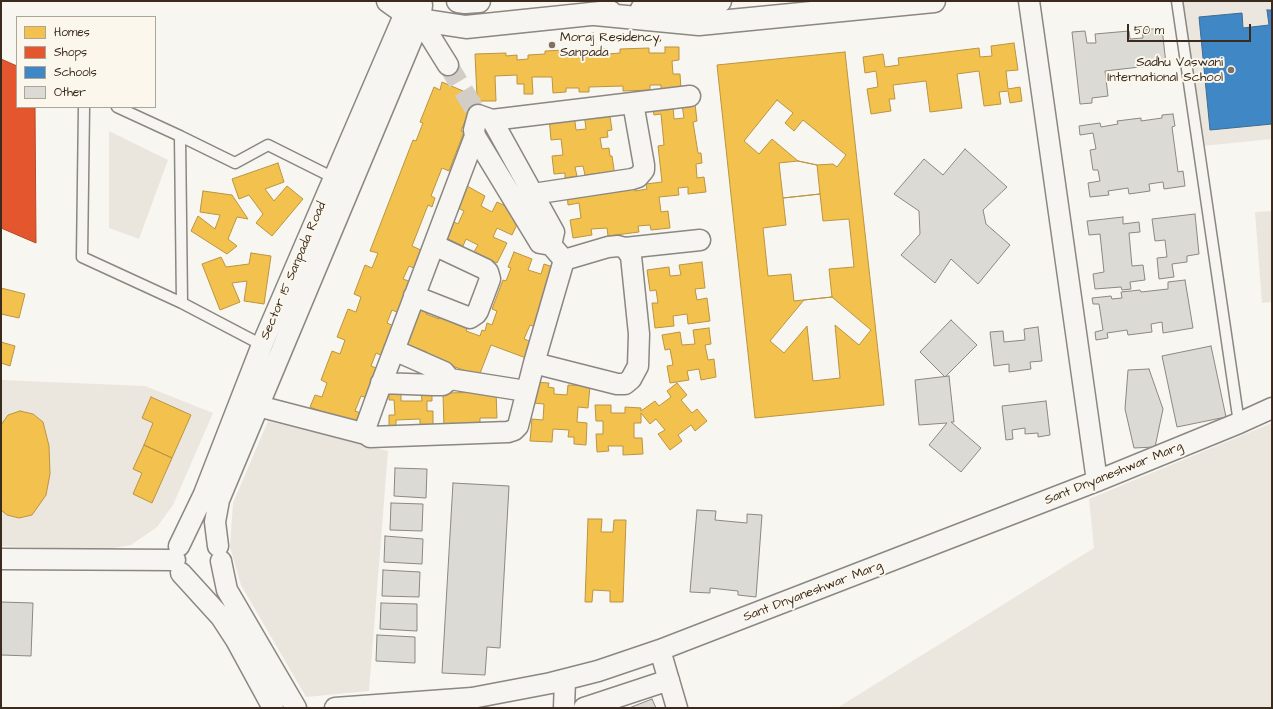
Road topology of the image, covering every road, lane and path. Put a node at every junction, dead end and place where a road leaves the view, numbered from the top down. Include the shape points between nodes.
1 (458, 1) edge
2 (479, 1) edge
3 (720, 1) edge
4 (934, 1) edge
5 (1029, 1) edge
6 (1177, 1) edge
7 (410, 7) edge
8 (596, 14) junction
9 (448, 65) tunnel mouth
10 (690, 96) dead end
11 (633, 103) junction
12 (84, 108) edge
13 (119, 108) edge
14 (492, 120) junction
15 (180, 136) junction
16 (475, 136) junction
17 (334, 178) junction
18 (533, 194) junction
19 (700, 240) dead end
20 (434, 245) junction
21 (551, 245) junction
22 (625, 248) junction
23 (564, 260) junction
24 (414, 296) junction
25 (182, 303) junction
26 (262, 345) junction
27 (394, 350) junction
28 (534, 362) junction
29 (450, 379) junction
30 (381, 383) junction
31 (526, 391) junction
32 (258, 406) junction
33 (1272, 408) edge
34 (1239, 423) junction
35 (366, 434) junction
36 (1097, 481) junction
37 (220, 553) junction
38 (1, 559) edge
39 (178, 560) junction
40 (660, 650) junction
41 (598, 671) junction
42 (669, 680) junction
43 (558, 681) junction
44 (607, 700) junction
45 (470, 703) edge
46 (273, 708) edge
47 (296, 708) edge
48 (335, 708) edge
49 (552, 708) edge
50 (564, 708) edge
51 (584, 708) edge
52 (677, 708) edge

1 - 2 main road
3 - 8 main road
4 - 8 main road via 698,24
5 - 36 street
6 - 34 lane
7 - 8 main road via 466,27
7 - 9 street
7 - 17 street, Sector 15 Sanpada Road
7 - 32 street, Sector 15 Sanpada Road
10 - 11 street
11 - 14 street
11 - 18 street via 644,165 644,170 638,177
12 - 25 lane via 82,257
13 - 15 lane
14 - 16 street via 478,115
14 - 18 street
15 - 17 lane via 235,163 268,145
15 - 25 lane
16 - 20 street
16 - 21 street via 540,243
17 - 26 street, Sector 15 Sanpada Road
18 - 21 street via 554,232
19 - 22 street
20 - 24 street
20 - 24 street via 488,272 490,279 478,311 470,318
21 - 23 street
22 - 23 street via 608,247
22 - 28 street via 631,256 639,334 638,366 631,379 625,384 617,384
23 - 28 street
24 - 27 street
25 - 26 lane
26 - 39 street, Sector 15 Sanpada Road
27 - 29 street via 444,372
27 - 30 street
28 - 31 street
29 - 30 street via 443,384 434,385
29 - 31 street
30 - 35 street via 365,429
31 - 35 street via 518,426 508,432 370,437
32 - 35 street
32 - 37 street, Sector 15 Sanpada Road via 219,500 215,522
33 - 34 street, Sant Dnyaneshwar Marg
34 - 36 street, Sant Dnyaneshwar Marg
36 - 40 street, Sant Dnyaneshwar Marg
37 - 39 street via 213,540 206,536 190,536 184,540
37 - 39 street via 219,568 215,574 202,580 194,581 187,578
37 - 47 street, Sector 15 Sanpada Road via 227,590
38 - 39 street
39 - 46 street via 236,640
40 - 41 street, Sant Dnyaneshwar Marg
40 - 42 street
41 - 43 street, Sant Dnyaneshwar Marg
41 - 44 street
42 - 44 street
42 - 52 street
43 - 45 street, Sant Dnyaneshwar Marg
43 - 49 street
43 - 50 street
44 - 51 street
45 - 48 street, Sant Dnyaneshwar Marg

